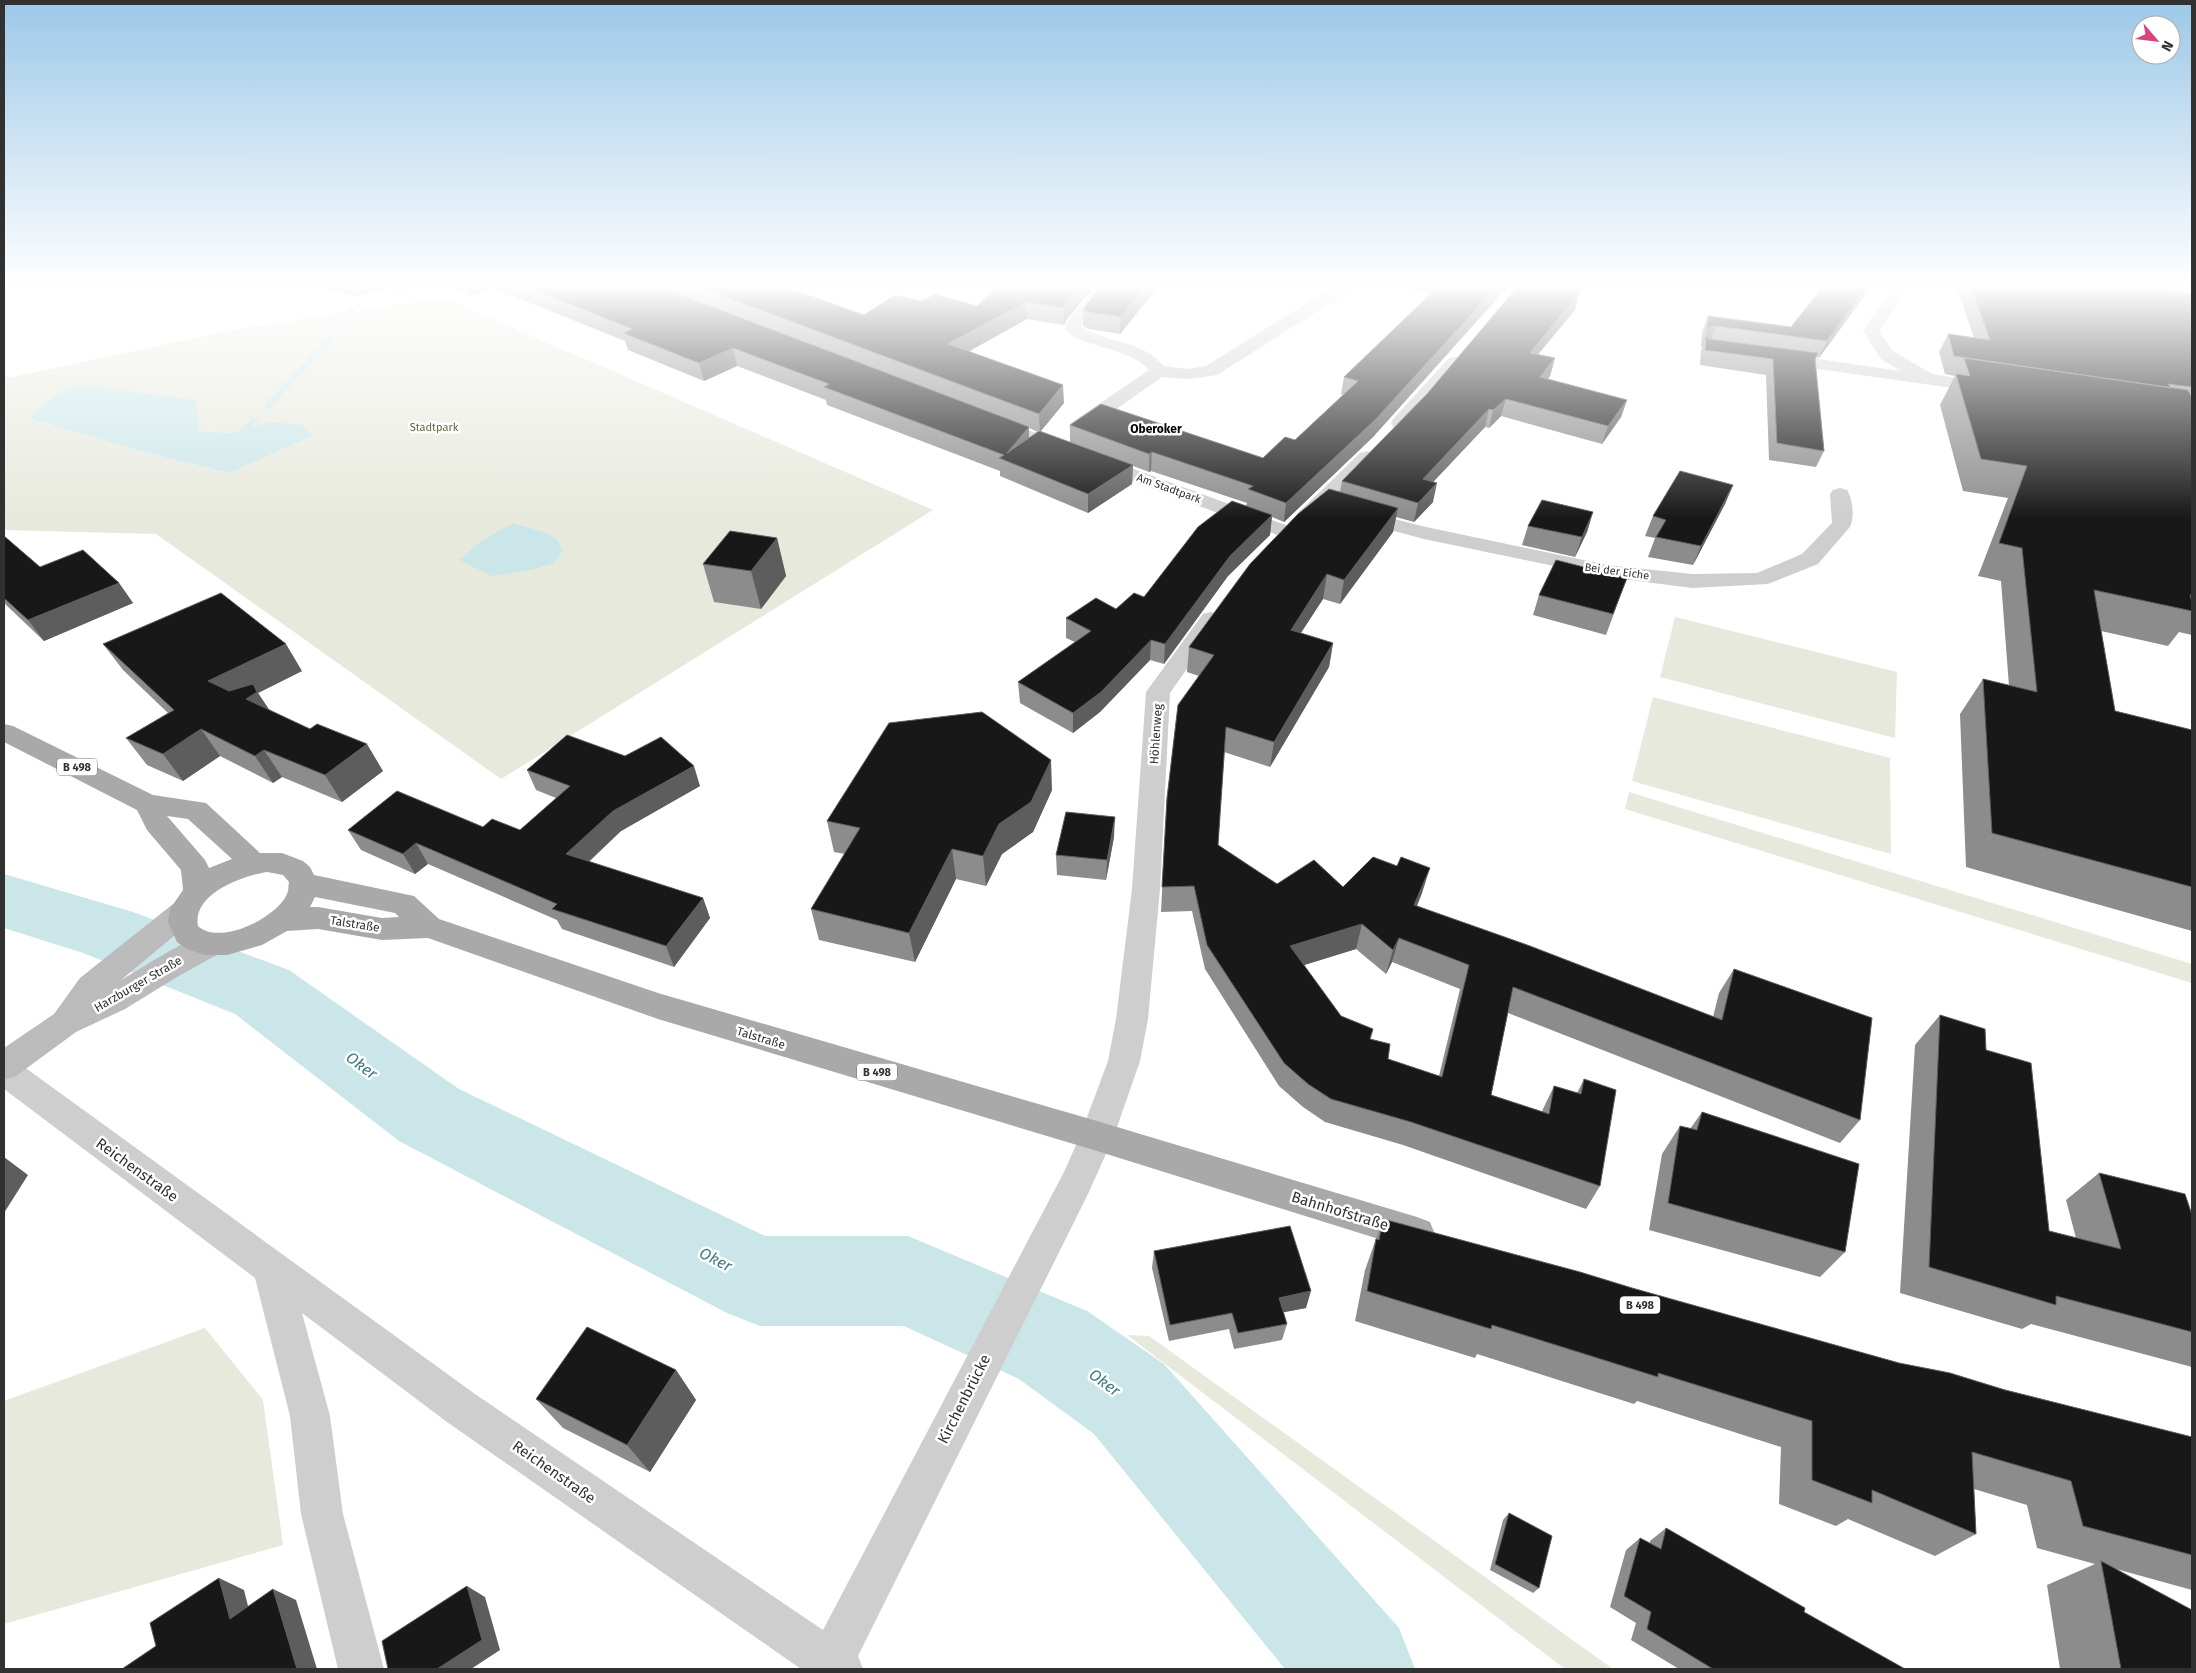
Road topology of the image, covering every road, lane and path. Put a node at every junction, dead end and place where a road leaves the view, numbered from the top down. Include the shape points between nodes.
1 (1153, 362) edge
2 (1225, 362) edge
3 (1455, 362) edge
4 (1800, 362) edge
5 (1898, 362) edge
6 (1159, 371) junction
7 (1927, 380) junction
8 (2006, 391) edge
9 (980, 418) edge
10 (1052, 445) junction
11 (1840, 494) dead end
12 (1321, 503) junction
13 (1287, 532) junction
14 (1269, 551) edge
15 (1227, 598) edge
16 (4, 732) edge
17 (148, 804) junction
18 (254, 863) junction
19 (304, 884) junction
20 (184, 908) junction
21 (281, 920) junction
22 (429, 927) junction
23 (204, 947) junction
24 (71, 1018) junction
25 (4, 1066) edge
26 (4, 1071) edge
27 (1097, 1136) junction
28 (1453, 1246) edge
29 (271, 1269) junction
30 (835, 1666) edge
31 (361, 1669) edge

1 - 6 street
2 - 6 street via 1211,371 1188,374
3 - 12 street via 1416,407
4 - 7 street
5 - 7 street
6 - 10 street
7 - 8 street
9 - 10 street, Am Stadtpark
10 - 13 street, Am Stadtpark
11 - 12 street, Bei der Eiche via 1842,524 1810,559 1760,579 1692,581 1607,571 1502,550 1424,533
12 - 13 street
13 - 14 street
15 - 27 street, Höhlenweg via 1158,692 1143,916 1132,1019 1124,1062
16 - 17 main road, B 498
17 - 18 main road, B 498 via 196,810
17 - 20 main road, Talstraße / B 498 via 157,823 195,867
18 - 19 main road via 289,865 301,876
18 - 20 main road via 217,877
19 - 21 main road, Talstraße / B 498 via 296,904
19 - 22 main road, Talstraße / B 498 via 404,904
20 - 23 main road, Talstraße / B 498 via 182,926 188,936
20 - 24 main road, Harzburger Straße via 91,987
21 - 22 main road, Talstraße / B 498 via 318,918 382,929
21 - 23 main road, Talstraße / B 498 via 250,938
22 - 27 main road, Talstraße / B 498 via 658,1006
23 - 24 main road, Harzburger Straße via 114,1000
24 - 25 main road, Harzburger Straße
26 - 29 street, Reichenstraße
27 - 28 main road, Bahnhofstraße / B 498
27 - 30 street, Kirchenbrücke via 925,1476
29 - 30 street, Reichenstraße via 461,1408
29 - 31 street via 310,1416 322,1514

